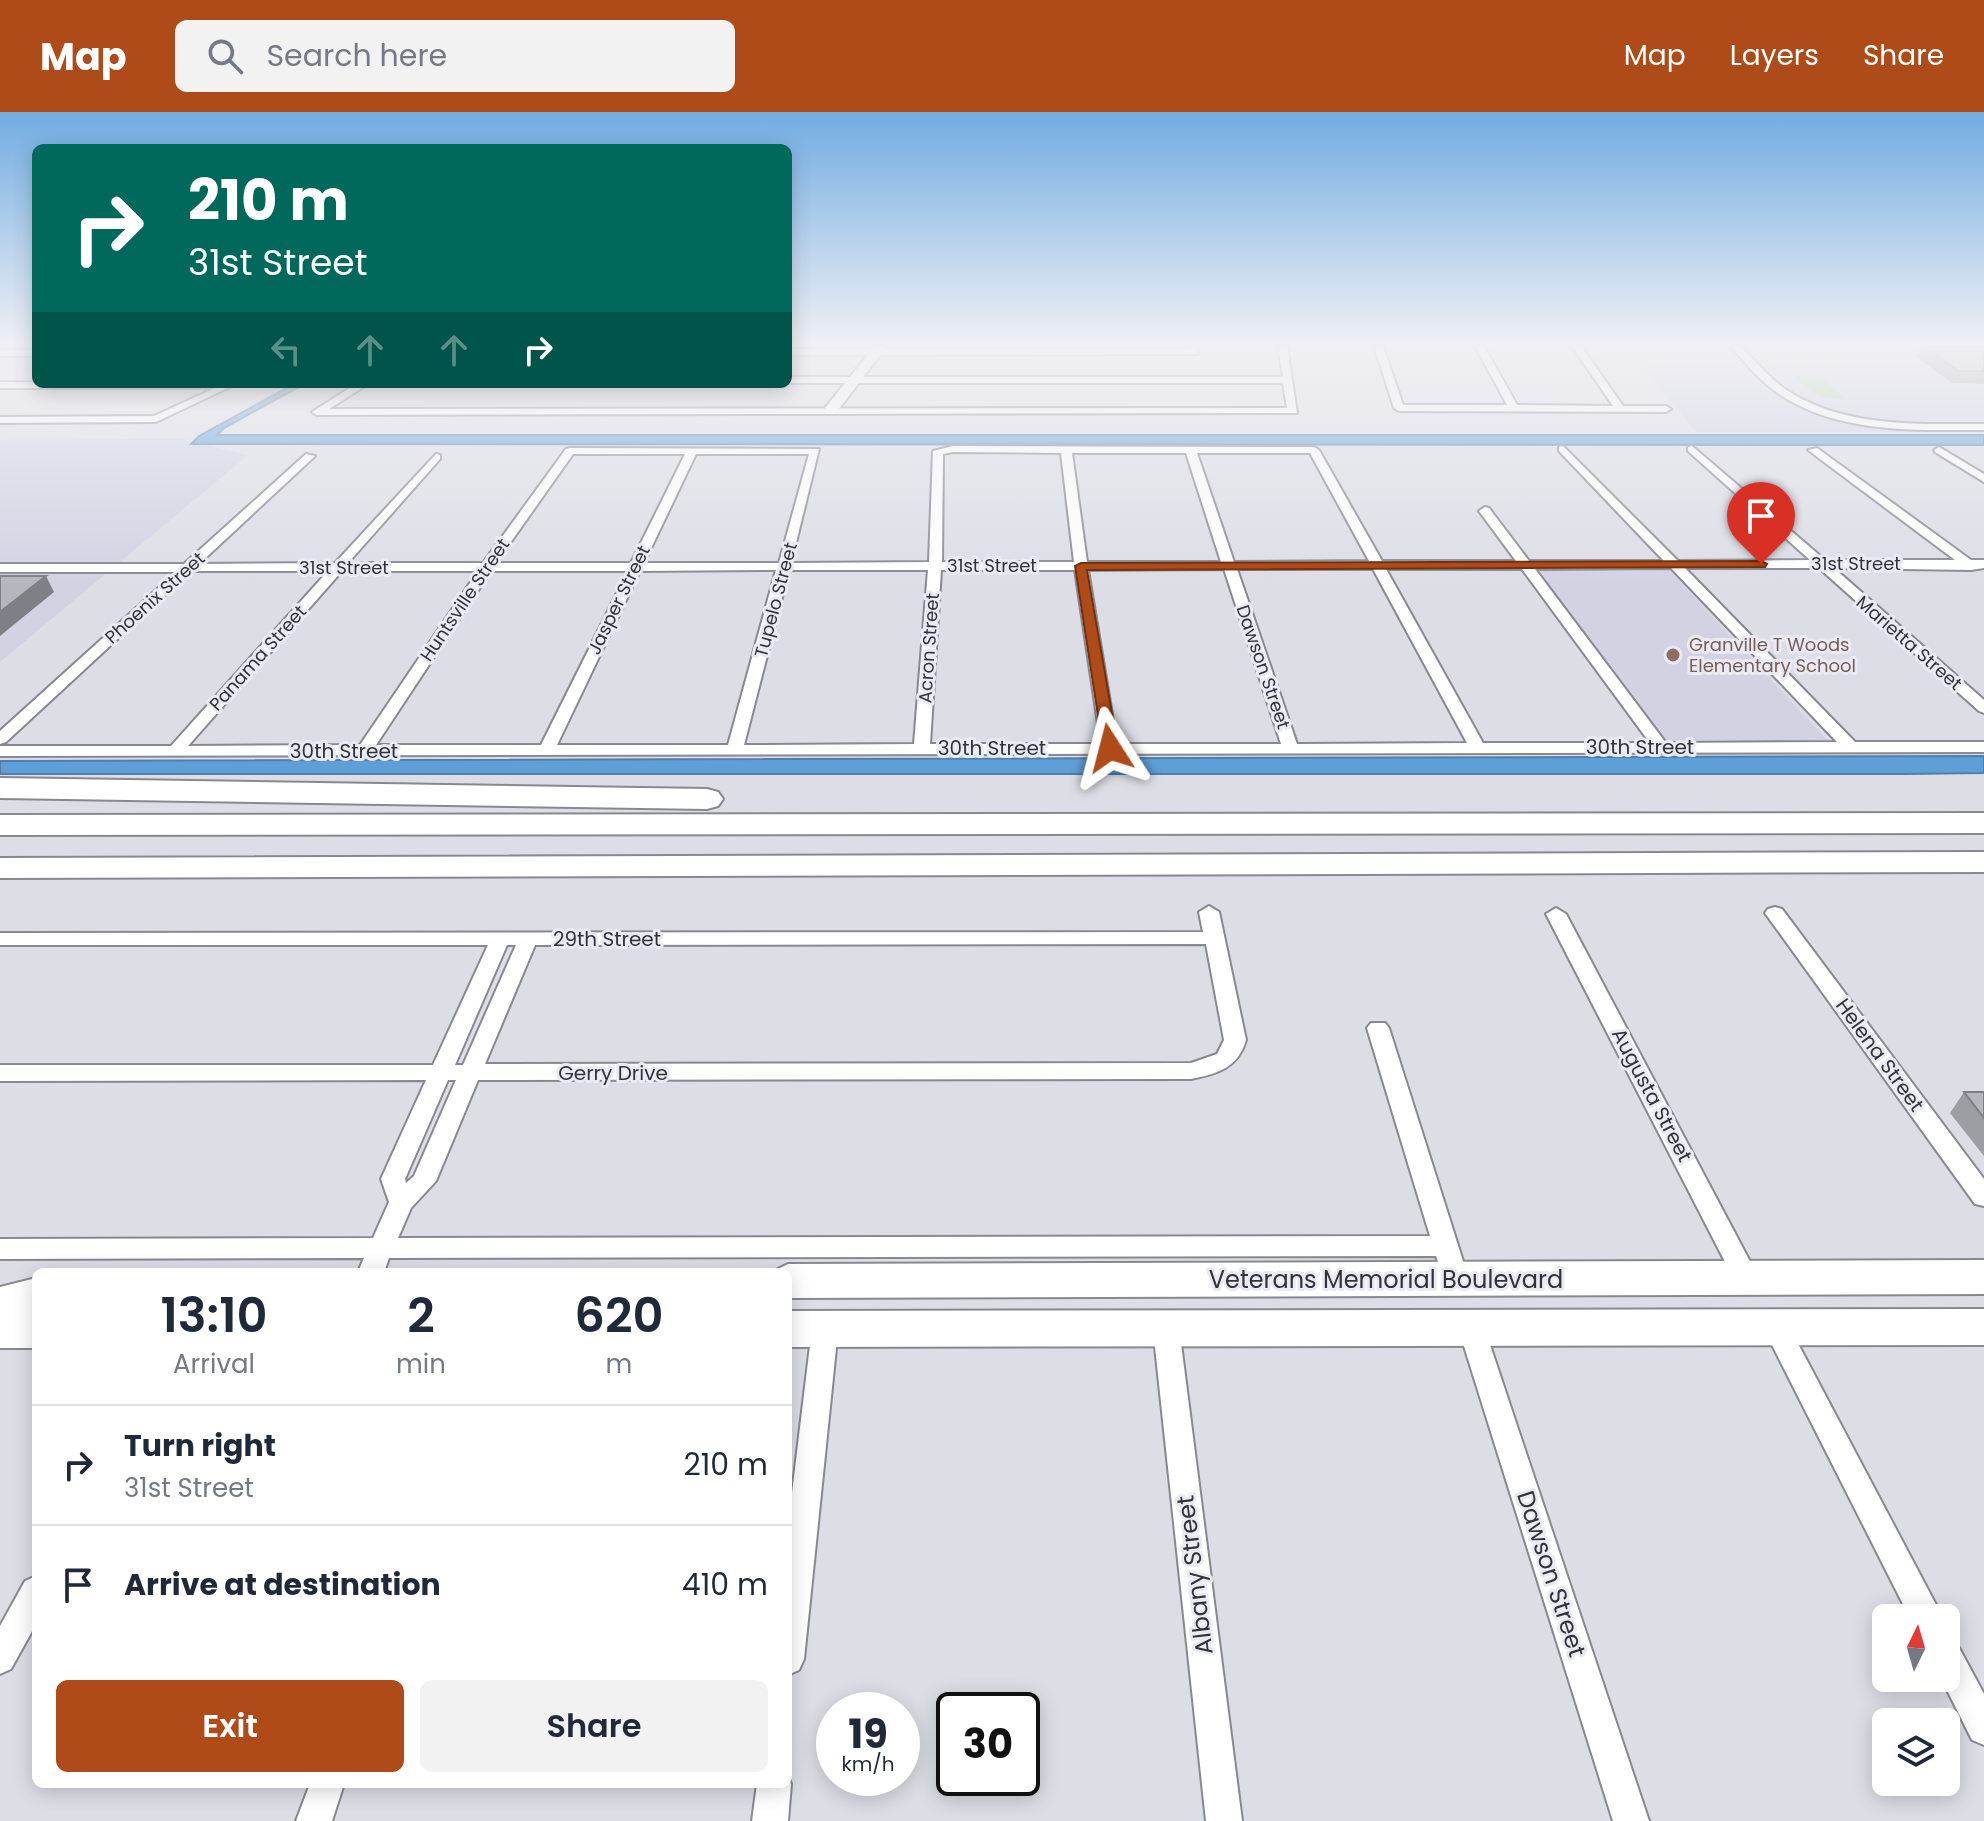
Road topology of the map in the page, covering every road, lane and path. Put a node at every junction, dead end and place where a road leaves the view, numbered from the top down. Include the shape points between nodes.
1 (1906, 426) edge
2 (1984, 427) edge
3 (1066, 449) junction
4 (1190, 449) junction
5 (1563, 449) dead end
6 (1692, 449) dead end
7 (1813, 450) dead end
8 (1939, 450) dead end
9 (692, 451) junction
10 (310, 456) dead end
11 (436, 457) dead end
12 (1984, 479) edge
13 (1485, 511) dead end
14 (1820, 564) junction
15 (1969, 564) junction
16 (1984, 564) edge
17 (1379, 565) junction
18 (1526, 565) junction
19 (1673, 565) junction
20 (935, 566) junction
21 (1081, 566) junction
22 (1229, 566) junction
23 (785, 567) junction
24 (0, 568) edge
25 (188, 568) junction
26 (339, 568) junction
27 (486, 568) junction
28 (636, 568) junction
29 (1984, 575) edge
30 (1984, 708) edge
31 (0, 739) edge
32 (1661, 747) junction
33 (1850, 747) junction
34 (1984, 747) edge
35 (922, 748) junction
36 (1110, 748) junction
37 (1290, 748) junction
38 (1478, 748) junction
39 (735, 749) junction
40 (547, 750) junction
41 (0, 751) edge
42 (175, 751) junction
43 (364, 751) junction
44 (0, 788) edge
45 (0, 810) edge
46 (1984, 823) edge
47 (255, 824) junction
48 (0, 825) edge
49 (1229, 825) junction
50 (0, 861) edge
51 (1984, 862) edge
52 (1197, 863) junction
53 (1209, 912) dead end
54 (1775, 913) dead end
55 (1556, 914) dead end
56 (1215, 938) junction
57 (0, 939) edge
58 (500, 939) junction
59 (528, 939) junction
60 (1378, 1028) dead end
61 (439, 1072) junction
62 (471, 1072) junction
63 (0, 1073) edge
64 (1984, 1197) edge
65 (401, 1202) junction
66 (381, 1248) junction
67 (0, 1249) edge
68 (373, 1268) edge
69 (1439, 1269) junction
70 (1903, 1277) junction
71 (1984, 1277) edge
72 (1746, 1278) junction
73 (792, 1281) edge
74 (911, 1281) junction
75 (0, 1282) edge
76 (32, 1282) edge
77 (792, 1288) edge
78 (32, 1296) edge
79 (0, 1304) edge
80 (1471, 1327) junction
81 (1707, 1327) junction
82 (1776, 1327) junction
83 (1984, 1327) edge
84 (1166, 1328) junction
85 (1212, 1328) junction
86 (806, 1329) edge
87 (0, 1330) edge
88 (32, 1330) edge
89 (792, 1586) edge
90 (32, 1599) edge
91 (1920, 1604) edge
92 (0, 1658) edge
93 (1960, 1682) edge
94 (1984, 1728) edge
95 (326, 1788) edge
96 (774, 1788) edge
97 (314, 1821) edge
98 (770, 1821) edge
99 (1224, 1821) edge
100 (1631, 1821) edge

1 - 2 street
3 - 4 street
3 - 20 street, Acron Street via 938,451
3 - 21 street
4 - 17 street via 1314,450
4 - 22 street, Dawson Street
5 - 19 street
6 - 14 street, Marietta Street
7 - 15 street
8 - 12 street
9 - 23 street, Tupelo Street via 815,451
9 - 27 street, Huntsville Street via 570,451
9 - 28 street, Jasper Street
10 - 25 street, Phoenix Street
11 - 26 street, Panama Street
13 - 18 street
14 - 15 street, 31st Street
14 - 19 street, 31st Street
14 - 30 street, Marietta Street
15 - 16 street, 31st Street
15 - 29 street
17 - 18 street, 31st Street
17 - 22 street, 31st Street
17 - 38 street
18 - 19 street, 31st Street
18 - 32 street
19 - 33 street
20 - 21 street, 31st Street
20 - 23 street, 31st Street
20 - 35 street, Acron Street
21 - 22 street, 31st Street
21 - 36 street
22 - 37 street, Dawson Street
23 - 28 street, 31st Street
23 - 39 street, Tupelo Street
24 - 25 street, 31st Street
25 - 26 street, 31st Street
25 - 31 street, Phoenix Street
26 - 27 street, 31st Street
26 - 42 street, Panama Street
27 - 28 street, 31st Street
27 - 43 street, Huntsville Street
28 - 40 street, Jasper Street
32 - 33 street, 30th Street
32 - 38 street, 30th Street
33 - 34 street, 30th Street
35 - 36 street, 30th Street
35 - 39 street, 30th Street
36 - 37 street, 30th Street
37 - 38 street, 30th Street
39 - 40 street, 30th Street
40 - 43 street, 30th Street
41 - 42 street, 30th Street
42 - 43 street, 30th Street
44 - 49 highway via 875,804
45 - 47 highway
46 - 49 highway
47 - 48 highway
47 - 49 highway
50 - 52 highway
50 - 52 highway via 166,844 826,849
51 - 52 highway
53 - 56 street
54 - 64 street, Helena Street
55 - 72 street, Augusta Street
56 - 59 street, 29th Street
56 - 62 street, Gerry Drive via 1233,1052 1225,1061 1191,1071
57 - 58 street, 29th Street
58 - 59 street, 29th Street
58 - 61 street
59 - 62 street
60 - 69 street
61 - 62 street, Gerry Drive
61 - 63 street, Gerry Drive
61 - 65 street via 393,1179
62 - 65 street via 424,1181
65 - 66 street
66 - 67 street
66 - 68 street
66 - 69 street
69 - 72 main road, Veterans Memorial Boulevard
69 - 74 main road, Veterans Memorial Boulevard
69 - 85 main road via 1227,1299
70 - 71 main road, Veterans Memorial Boulevard
70 - 72 main road, Veterans Memorial Boulevard
70 - 81 main road via 1713,1294 1702,1305
73 - 74 main road, Veterans Memorial Boulevard
74 - 77 main road
75 - 76 main road
78 - 79 main road
80 - 81 main road
80 - 85 main road
80 - 100 street, Dawson Street
81 - 82 main road
82 - 83 main road
82 - 91 street
84 - 85 main road
84 - 86 main road
84 - 99 street, Albany Street
86 - 89 street
87 - 88 main road
90 - 92 street
93 - 94 street
95 - 97 street
96 - 98 street

